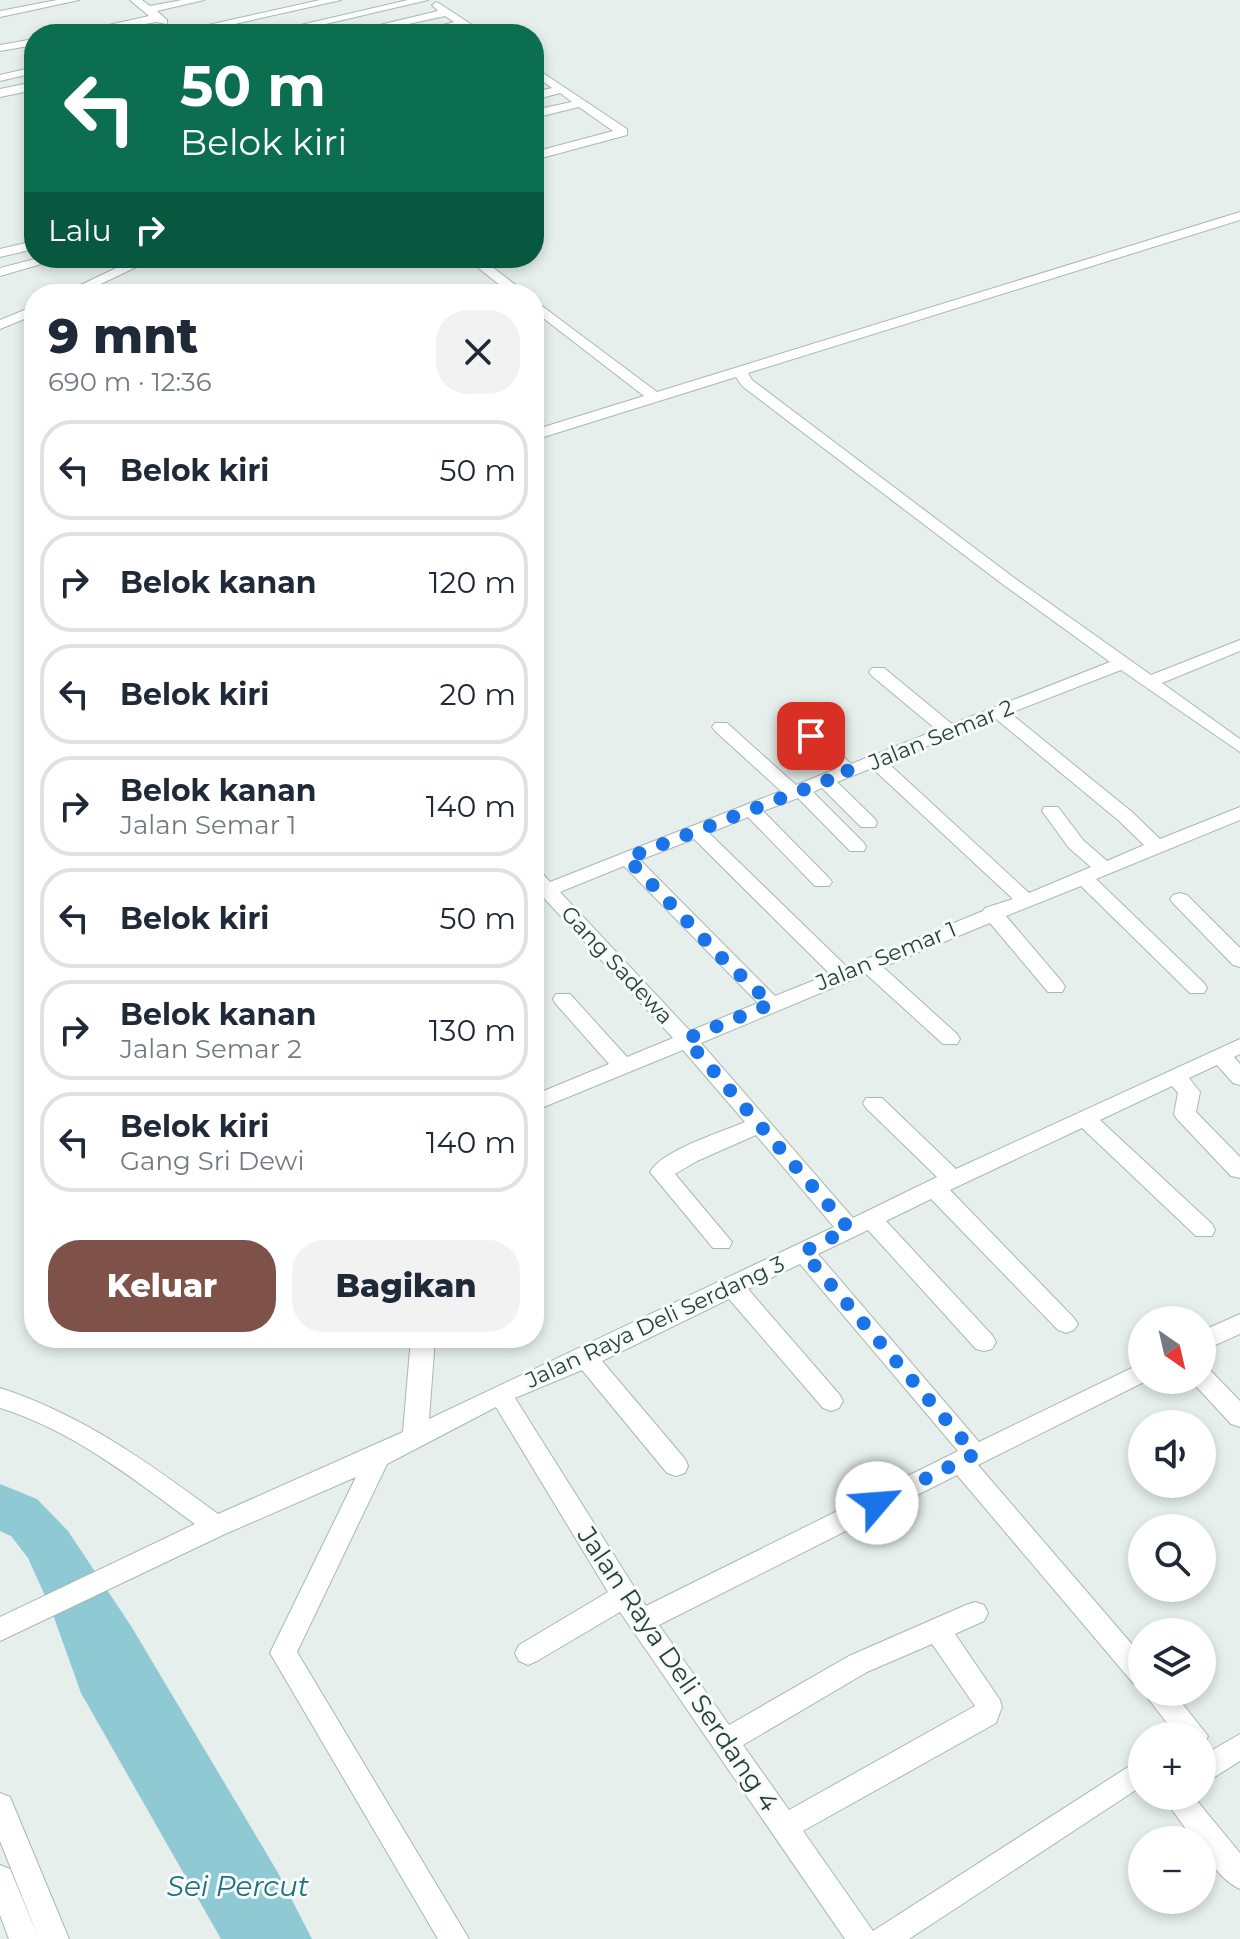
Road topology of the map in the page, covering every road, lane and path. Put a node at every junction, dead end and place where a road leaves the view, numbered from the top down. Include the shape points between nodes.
1 (74, 0) edge
2 (135, 0) edge
3 (199, 0) edge
4 (336, 0) edge
5 (423, 0) edge
6 (431, 0) edge
7 (284, 11) junction
8 (447, 12) junction
9 (0, 14) edge
10 (152, 14) junction
11 (296, 19) dead end
12 (463, 23) joint
13 (113, 24) edge
14 (165, 24) edge
15 (224, 24) edge
16 (314, 24) edge
17 (393, 24) edge
18 (459, 24) edge
19 (17, 28) dead end
20 (24, 34) edge
21 (24, 44) edge
22 (0, 48) edge
23 (24, 72) edge
24 (544, 77) edge
25 (0, 78) edge
26 (24, 88) edge
27 (562, 89) junction
28 (0, 93) edge
29 (544, 94) edge
30 (582, 103) junction
31 (544, 112) edge
32 (544, 153) edge
33 (1240, 216) edge
34 (24, 235) edge
35 (0, 241) edge
36 (24, 247) edge
37 (0, 253) edge
38 (24, 266) edge
39 (118, 268) edge
40 (486, 268) edge
41 (0, 272) edge
42 (88, 284) edge
43 (507, 284) edge
44 (544, 312) edge
45 (24, 314) edge
46 (0, 325) edge
47 (739, 371) junction
48 (654, 397) junction
49 (544, 432) edge
50 (1240, 645) edge
51 (1125, 662) junction
52 (878, 672) dead end
53 (1150, 682) junction
54 (999, 713) junction
55 (792, 718) dead end
56 (721, 727) dead end
57 (951, 732) junction
58 (1240, 747) edge
59 (876, 762) junction
60 (849, 772) junction
61 (825, 781) junction
62 (797, 791) junction
63 (751, 810) junction
64 (1051, 811) dead end
65 (1240, 813) edge
66 (868, 823) dead end
67 (697, 831) junction
68 (857, 847) dead end
69 (1157, 847) junction
70 (627, 858) junction
71 (1104, 868) junction
72 (1083, 877) junction
73 (822, 882) dead end
74 (544, 885) edge
75 (544, 893) edge
76 (1024, 899) junction
77 (1180, 899) dead end
78 (992, 912) junction
79 (1240, 960) edge
80 (867, 964) junction
81 (842, 974) junction
82 (1055, 987) dead end
83 (1197, 988) dead end
84 (563, 999) dead end
85 (771, 1004) junction
86 (686, 1039) junction
87 (950, 1039) dead end
88 (1230, 1051) edge
89 (622, 1065) junction
90 (1175, 1076) junction
91 (1240, 1078) edge
92 (544, 1099) edge
93 (874, 1103) dead end
94 (1084, 1118) junction
95 (760, 1125) junction
96 (1239, 1170) edge
97 (944, 1184) junction
98 (871, 1219) junction
99 (849, 1229) junction
100 (1204, 1230) dead end
101 (721, 1242) dead end
102 (803, 1252) junction
103 (732, 1287) junction
104 (1240, 1323) edge
105 (1066, 1324) dead end
106 (1216, 1335) edge
107 (984, 1342) dead end
108 (422, 1348) edge
109 (586, 1358) junction
110 (1128, 1379) edge
111 (1216, 1392) edge
112 (500, 1394) junction
113 (0, 1398) edge
114 (831, 1401) dead end
115 (1240, 1417) edge
116 (415, 1438) junction
117 (378, 1457) junction
118 (968, 1458) junction
119 (676, 1466) dead end
120 (216, 1526) junction
121 (624, 1596) junction
122 (975, 1613) dead end
123 (641, 1621) junction
124 (0, 1630) edge
125 (937, 1630) junction
126 (528, 1653) dead end
127 (1128, 1658) edge
128 (1168, 1706) edge
129 (1182, 1722) edge
130 (726, 1741) junction
131 (1240, 1746) edge
132 (1216, 1756) edge
133 (1128, 1778) edge
134 (0, 1806) edge
135 (1187, 1810) edge
136 (784, 1827) junction
137 (1240, 1875) edge
138 (0, 1879) edge
139 (24, 1939) edge
140 (54, 1939) edge
141 (454, 1939) edge
142 (862, 1939) edge
143 (884, 1939) edge

1 - 9 street
2 - 10 street
3 - 10 street
4 - 7 street
5 - 16 street
6 - 8 street
7 - 11 street
7 - 15 street
8 - 12 street
8 - 17 street
10 - 13 street
10 - 14 street
12 - 18 street
19 - 20 street
21 - 22 street
23 - 25 street
24 - 27 street
26 - 28 street
27 - 29 street
27 - 30 street
30 - 31 street
30 - 32 street via 623,132
33 - 47 street
34 - 35 street
36 - 37 street
38 - 41 street
39 - 42 street
40 - 43 street
44 - 48 street
45 - 46 street
47 - 48 street
47 - 51 street via 747,383 1007,580
48 - 49 street
50 - 53 street
51 - 53 street
51 - 54 street, Jalan Semar 2
52 - 57 street
53 - 58 street
54 - 57 street, Jalan Semar 2
54 - 69 street
55 - 60 street
56 - 62 street
57 - 59 street, Jalan Semar 2
59 - 60 street, Jalan Semar 2
59 - 76 street
60 - 61 street, Jalan Semar 2
61 - 62 street, Jalan Semar 2
61 - 66 street
62 - 63 street, Jalan Semar 2
62 - 68 street
63 - 67 street, Jalan Semar 2
63 - 73 street
64 - 71 street via 1076,844
65 - 69 street, Jalan Semar 1
67 - 70 street, Jalan Semar 2
67 - 81 street
69 - 71 street, Jalan Semar 1
70 - 74 street, Jalan Semar 2
70 - 85 street
71 - 72 street, Jalan Semar 1
72 - 76 street, Jalan Semar 1
72 - 83 street
75 - 86 street, Gang Sadewa
76 - 78 street, Jalan Semar 1
77 - 79 street
78 - 80 street, Jalan Semar 1
78 - 82 street
80 - 81 street, Jalan Semar 1
80 - 87 street
81 - 85 street, Jalan Semar 1
84 - 89 street
85 - 86 street, Jalan Semar 1
86 - 89 street, Jalan Semar 1
86 - 95 street, Gang Sadewa
88 - 90 street, Jalan Raya Deli Serdang 3
88 - 91 street
89 - 92 street, Jalan Semar 1
90 - 94 street, Jalan Raya Deli Serdang 3
90 - 96 street via 1189,1092 1185,1114
93 - 97 street
94 - 97 street, Jalan Raya Deli Serdang 3
94 - 100 street
95 - 99 street, Gang Sadewa
95 - 101 street via 661,1172
97 - 98 street, Jalan Raya Deli Serdang 3
97 - 105 street
98 - 99 street, Jalan Raya Deli Serdang 3
98 - 107 street
99 - 102 street, Jalan Raya Deli Serdang 3
102 - 103 street, Jalan Raya Deli Serdang 3
102 - 118 street
103 - 109 street, Jalan Raya Deli Serdang 3
103 - 114 street
104 - 106 street
108 - 116 street
109 - 112 street, Jalan Raya Deli Serdang 3
109 - 119 street
110 - 118 street
111 - 115 street
112 - 116 street, Jalan Raya Deli Serdang 3
112 - 121 street, Jalan Raya Deli Serdang 4
113 - 120 street via 37,1407 77,1427
116 - 117 street, Jalan Raya Deli Serdang 3
117 - 120 street, Jalan Raya Deli Serdang 3
117 - 141 street via 283,1653
118 - 123 street
118 - 127 street
120 - 124 street, Jalan Raya Deli Serdang 3
121 - 123 street, Jalan Raya Deli Serdang 4
121 - 126 street
122 - 125 street
123 - 130 street, Jalan Raya Deli Serdang 4
125 - 130 street via 858,1664
125 - 136 street via 987,1700 986,1714
128 - 129 street
130 - 136 street, Jalan Raya Deli Serdang 4
131 - 132 street
133 - 143 street
134 - 140 street
135 - 137 street
136 - 142 street, Jalan Raya Deli Serdang 4
138 - 139 street

